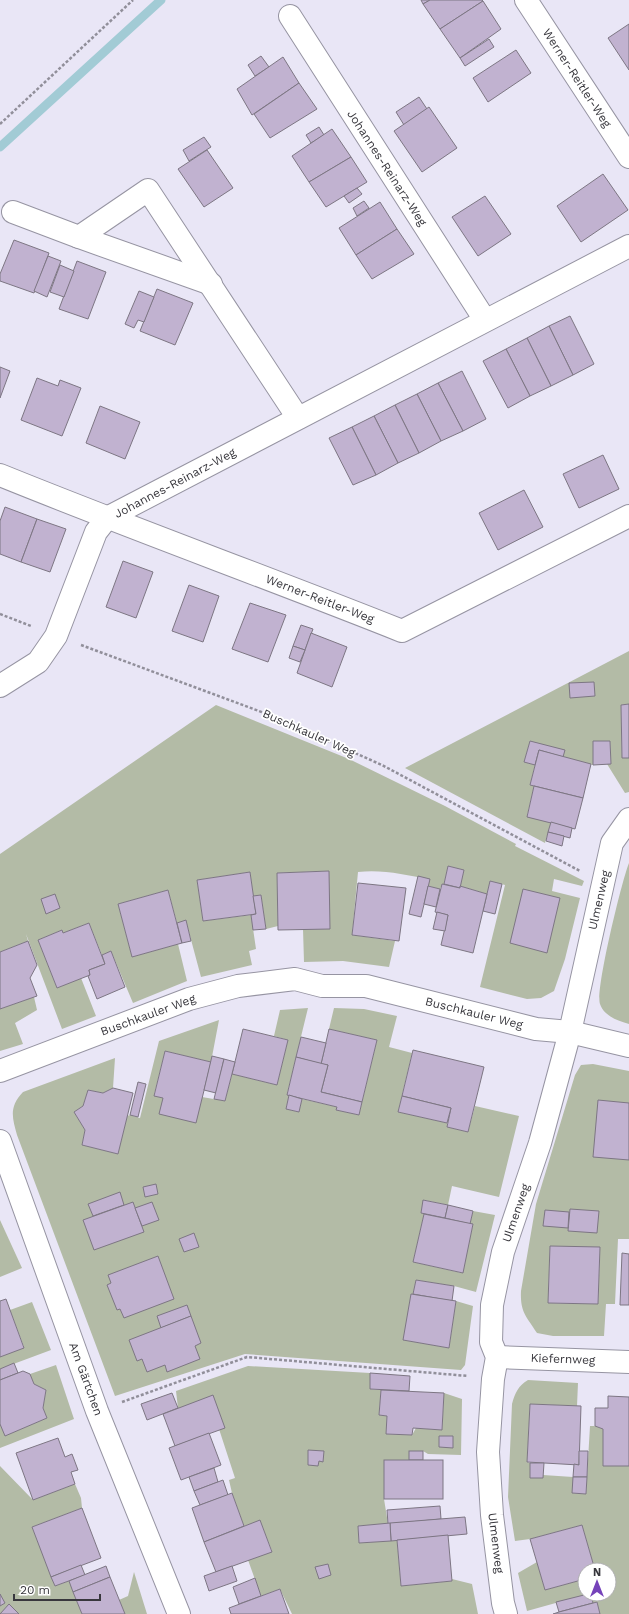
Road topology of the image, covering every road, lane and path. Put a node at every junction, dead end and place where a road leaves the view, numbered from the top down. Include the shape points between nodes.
1 (133, 0) edge
2 (526, 0) edge
3 (290, 16) dead end
4 (0, 124) edge
5 (629, 157) edge
6 (13, 212) dead end
7 (78, 237) junction
8 (629, 246) edge
9 (211, 284) junction
10 (484, 320) junction
11 (298, 418) junction
12 (0, 475) edge
13 (629, 516) edge
14 (107, 518) junction
15 (0, 614) edge
16 (56, 636) junction
17 (0, 686) edge
18 (628, 821) edge
19 (603, 884) junction
20 (570, 1032) junction
21 (629, 1046) edge
22 (0, 1071) edge
23 (0, 1141) edge
24 (497, 1357) junction
25 (629, 1362) edge
26 (493, 1379) junction
27 (97, 1411) junction
28 (179, 1614) edge
29 (506, 1614) edge

1 - 4 path
2 - 5 street, Werner-Reitler-Weg
3 - 10 street, Johannes-Reinarz-Weg
6 - 7 street
7 - 9 street
7 - 9 street via 148,190
8 - 10 street, Johannes-Reinarz-Weg
9 - 11 street
10 - 11 street, Johannes-Reinarz-Weg
11 - 14 street, Johannes-Reinarz-Weg
12 - 14 street, Werner-Reitler-Weg
13 - 14 street, Werner-Reitler-Weg via 402,631
14 - 16 street, Johannes-Reinarz-Weg via 96,532
15 - 16 path, Buschkauler Weg
16 - 17 street, Johannes-Reinarz-Weg via 38,662
16 - 19 path, Buschkauler Weg via 267,714 382,765
18 - 19 street, Ulmenweg via 612,843
19 - 20 street, Ulmenweg
20 - 21 street, Buschkauler Weg
20 - 22 street, Buschkauler Weg via 536,1029 366,986 322,986 295,979 238,986 189,998
20 - 24 street, Ulmenweg via 540,1143 503,1252 492,1305 491,1342
23 - 27 street, Am Gärtchen
24 - 25 street, Kiefernweg
24 - 26 street, Ulmenweg
26 - 27 path via 247,1357
26 - 29 street, Ulmenweg via 488,1452 492,1515
27 - 28 street, Am Gärtchen

